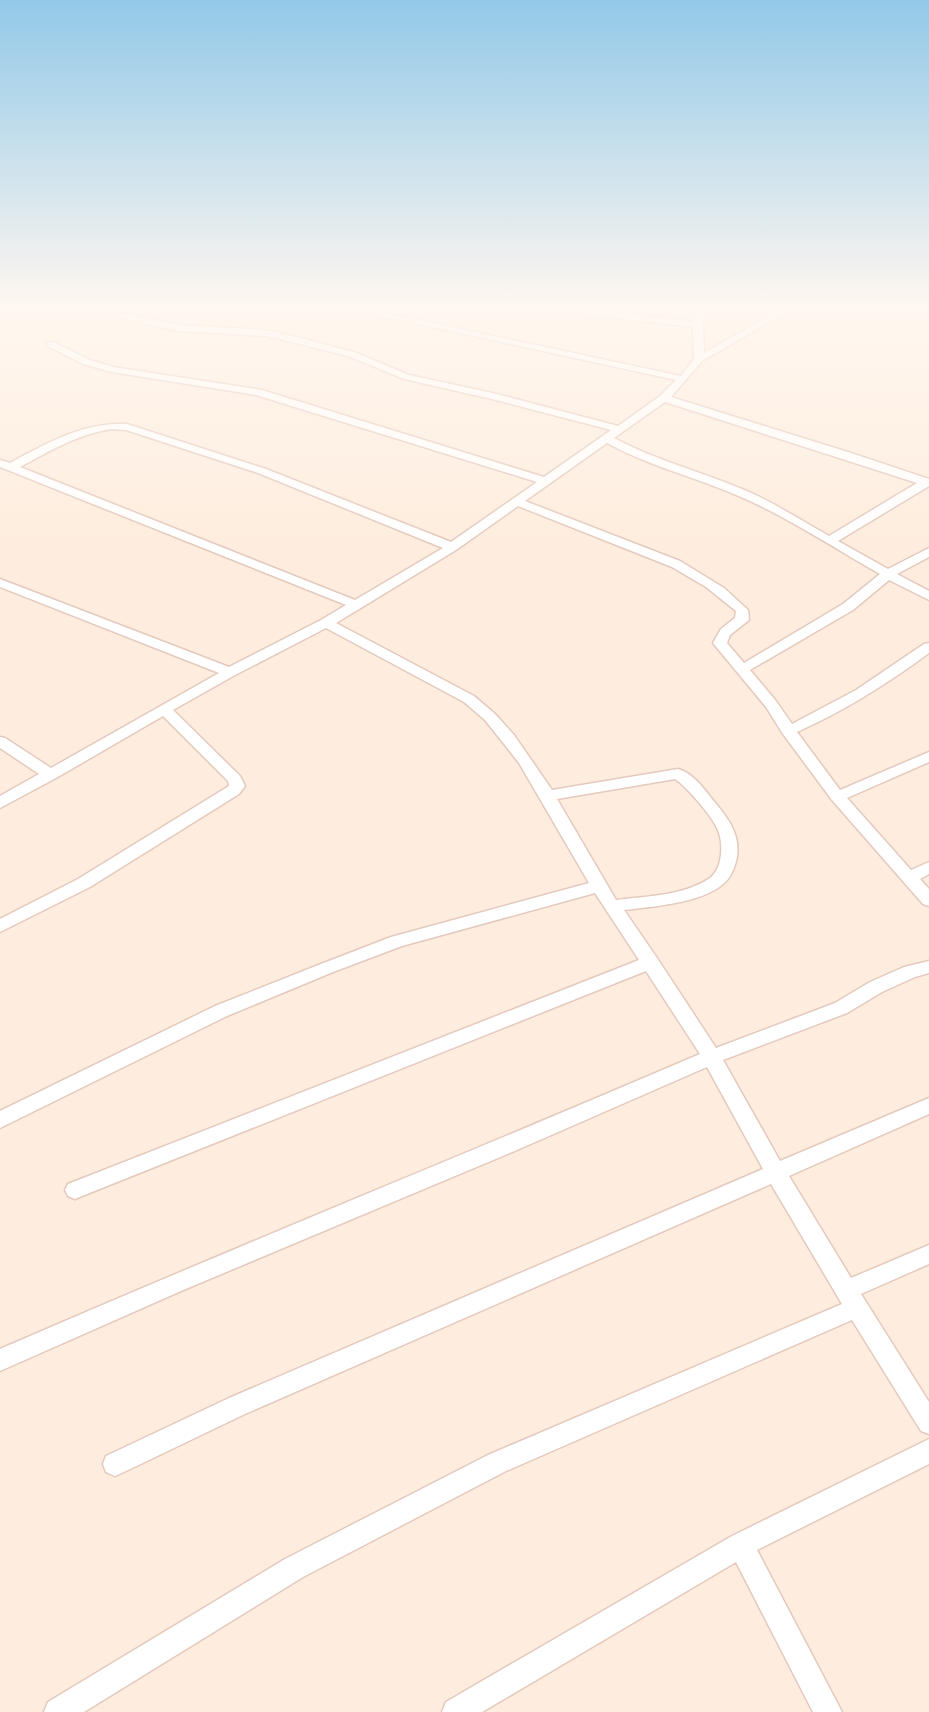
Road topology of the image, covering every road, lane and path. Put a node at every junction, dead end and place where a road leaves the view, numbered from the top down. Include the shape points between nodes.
1 (232, 386) edge
2 (447, 386) edge
3 (676, 386) edge
4 (664, 398) junction
5 (619, 429) junction
6 (606, 438) junction
7 (5, 465) edge
8 (929, 470) edge
9 (546, 481) junction
10 (924, 481) edge
11 (517, 502) junction
12 (829, 541) junction
13 (452, 547) junction
14 (929, 552) edge
15 (888, 574) junction
16 (0, 582) edge
17 (929, 596) edge
18 (356, 605) junction
19 (326, 623) junction
20 (929, 647) edge
21 (743, 669) junction
22 (230, 672) junction
23 (165, 710) junction
24 (788, 730) junction
25 (0, 740) edge
26 (929, 756) edge
27 (51, 775) junction
28 (547, 796) junction
29 (837, 797) junction
30 (0, 802) edge
31 (929, 867) edge
32 (909, 878) junction
33 (599, 886) junction
34 (929, 900) edge
35 (613, 906) junction
36 (0, 926) edge
37 (651, 962) junction
38 (929, 967) edge
39 (711, 1057) junction
40 (929, 1106) edge
41 (0, 1120) edge
42 (775, 1171) junction
43 (75, 1190) dead end
44 (929, 1254) edge
45 (851, 1299) junction
46 (0, 1360) edge
47 (929, 1423) edge
48 (929, 1452) edge
49 (115, 1464) dead end
50 (741, 1545) junction
51 (58, 1712) edge
52 (456, 1712) edge
53 (828, 1712) edge

1 - 9 street
2 - 5 street
3 - 4 street
4 - 5 street
4 - 10 street
5 - 6 street
6 - 9 street
6 - 12 street via 639,456 737,491
7 - 13 street via 62,440 108,427 127,428 262,471
7 - 18 street
8 - 10 street
9 - 11 street
10 - 12 street
11 - 13 street
11 - 21 street via 676,564 721,591 742,610 743,616 725,632 720,643
12 - 15 street
13 - 18 street
14 - 15 street
15 - 17 street
15 - 21 street via 848,607
16 - 22 street
18 - 19 street
19 - 22 street
19 - 28 street via 469,699 515,746
20 - 24 street via 824,716
21 - 24 street
22 - 23 street
23 - 27 street
23 - 36 street via 235,779 237,786 234,791 84,883
24 - 29 street
25 - 27 street
26 - 29 street
27 - 30 street
28 - 33 street
28 - 35 street via 678,774 724,827 730,840 728,861 724,873 715,883 672,897
29 - 32 street
31 - 32 street
32 - 34 street
33 - 35 street
33 - 41 street via 397,941 327,968 221,1011
35 - 37 street
37 - 39 street
37 - 43 street
38 - 39 street via 876,987 841,1008
39 - 42 street
39 - 46 street
40 - 42 street
42 - 45 street
42 - 49 street via 238,1406
44 - 45 street
45 - 47 street
45 - 51 street via 497,1463 294,1568
48 - 50 street
50 - 52 street
50 - 53 street

